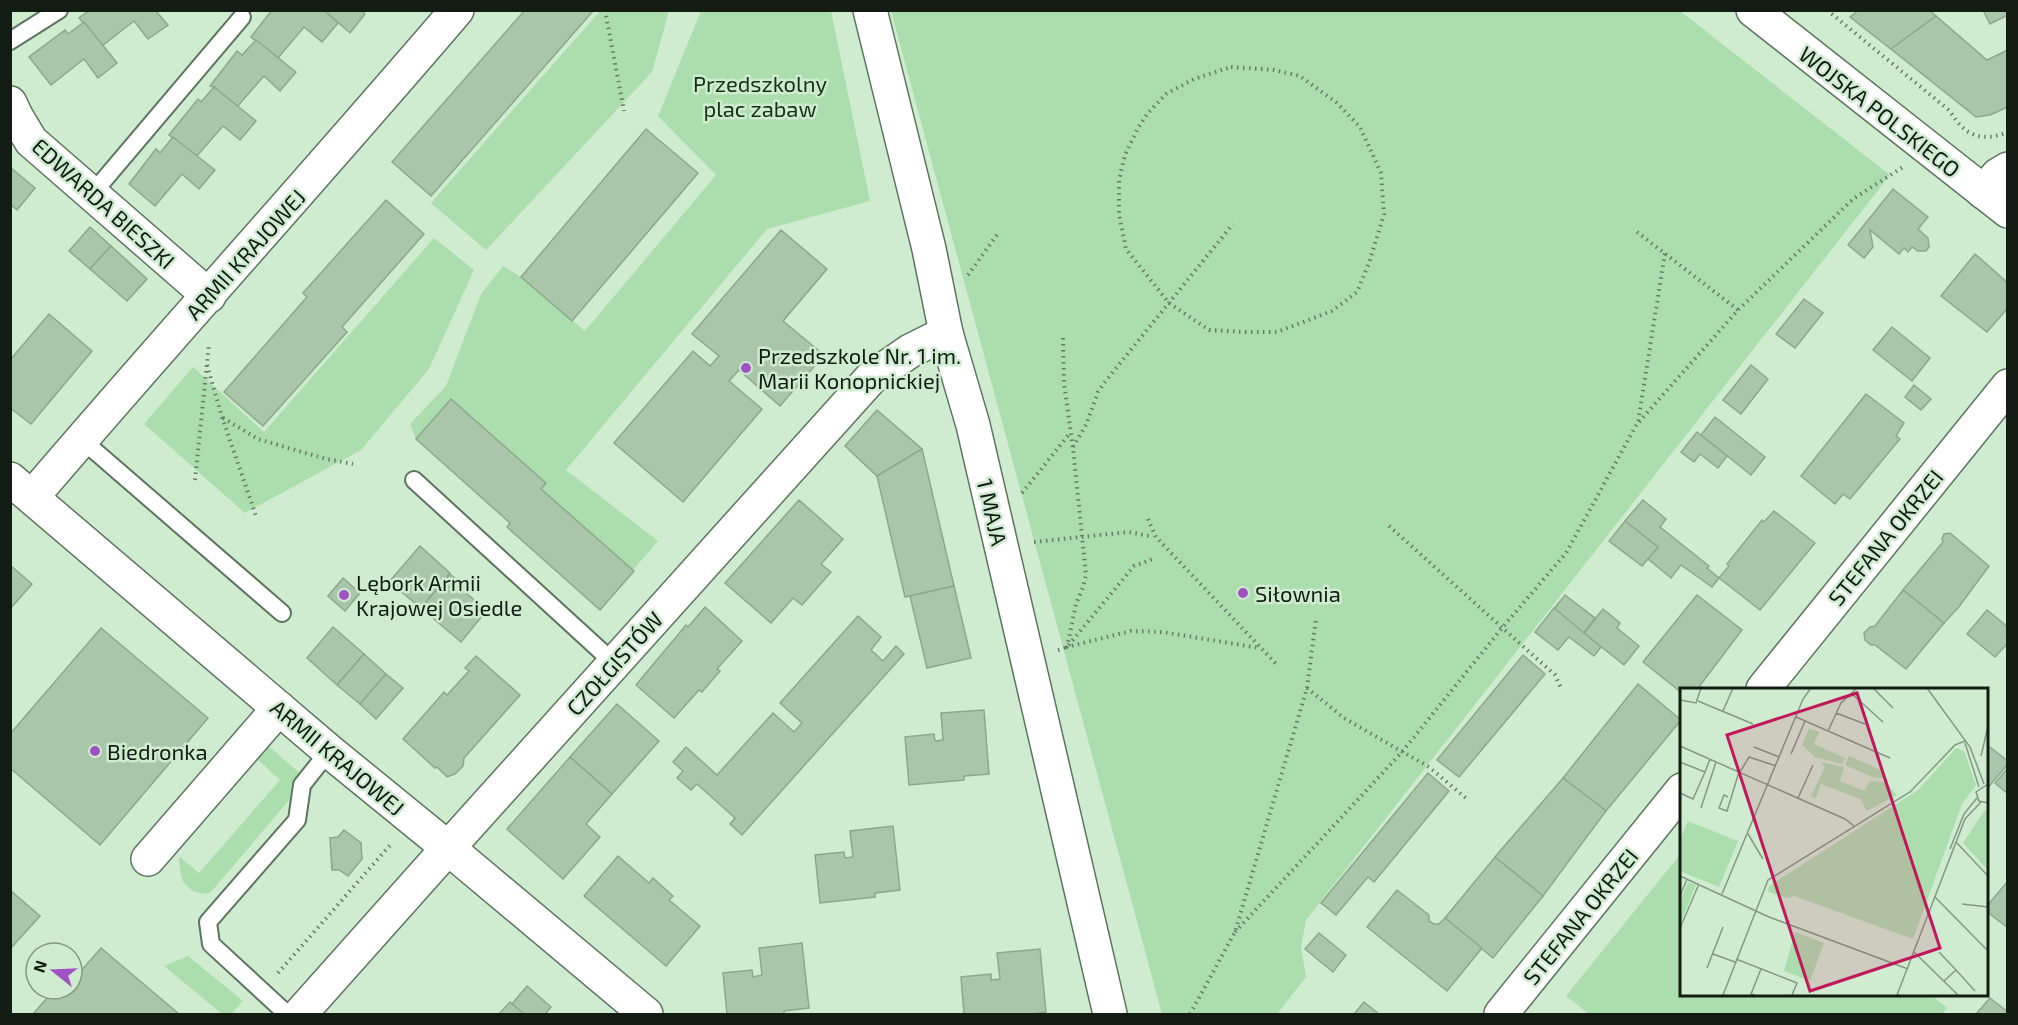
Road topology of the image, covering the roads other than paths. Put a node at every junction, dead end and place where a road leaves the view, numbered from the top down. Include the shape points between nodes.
1 (59, 10) edge
2 (457, 10) edge
3 (870, 10) edge
4 (1753, 10) edge
5 (242, 17) dead end
6 (10, 41) edge
7 (10, 103) edge
8 (2007, 169) edge
9 (92, 194) junction
10 (1995, 202) edge
11 (209, 296) junction
12 (946, 333) junction
13 (2007, 386) edge
14 (81, 440) junction
15 (414, 480) dead end
16 (21, 488) edge
17 (282, 613) dead end
18 (614, 663) junction
19 (1764, 688) edge
20 (279, 708) junction
21 (329, 751) junction
22 (1680, 792) edge
23 (448, 848) junction
24 (148, 859) dead end
25 (287, 1014) edge
26 (300, 1014) edge
27 (646, 1014) edge
28 (1110, 1014) edge
29 (1501, 1014) edge

1 - 6 lane
2 - 11 street, ARMII KRAJOWEJ
3 - 12 street, 1 MAJA
4 - 10 street, WOJSKA POLSKIEGO
5 - 9 lane
7 - 9 street, EDWARDA BIESZKI via 31,141
8 - 10 street via 1998,176
9 - 11 street, EDWARDA BIESZKI
11 - 14 street, ARMII KRAJOWEJ
12 - 18 street, CZOŁGISTÓW via 910,351 871,378
12 - 28 street, 1 MAJA via 973,425
13 - 19 street, STEFANA OKRZEI
14 - 16 street, ARMII KRAJOWEJ
14 - 17 lane
15 - 18 lane
16 - 20 street, ARMII KRAJOWEJ
18 - 23 street, CZOŁGISTÓW
20 - 21 street, ARMII KRAJOWEJ
20 - 24 street
21 - 23 street, ARMII KRAJOWEJ
21 - 25 lane via 302,785 297,820 208,922 211,944
22 - 29 street, STEFANA OKRZEI
23 - 26 street, CZOŁGISTÓW
23 - 27 street, ARMII KRAJOWEJ

